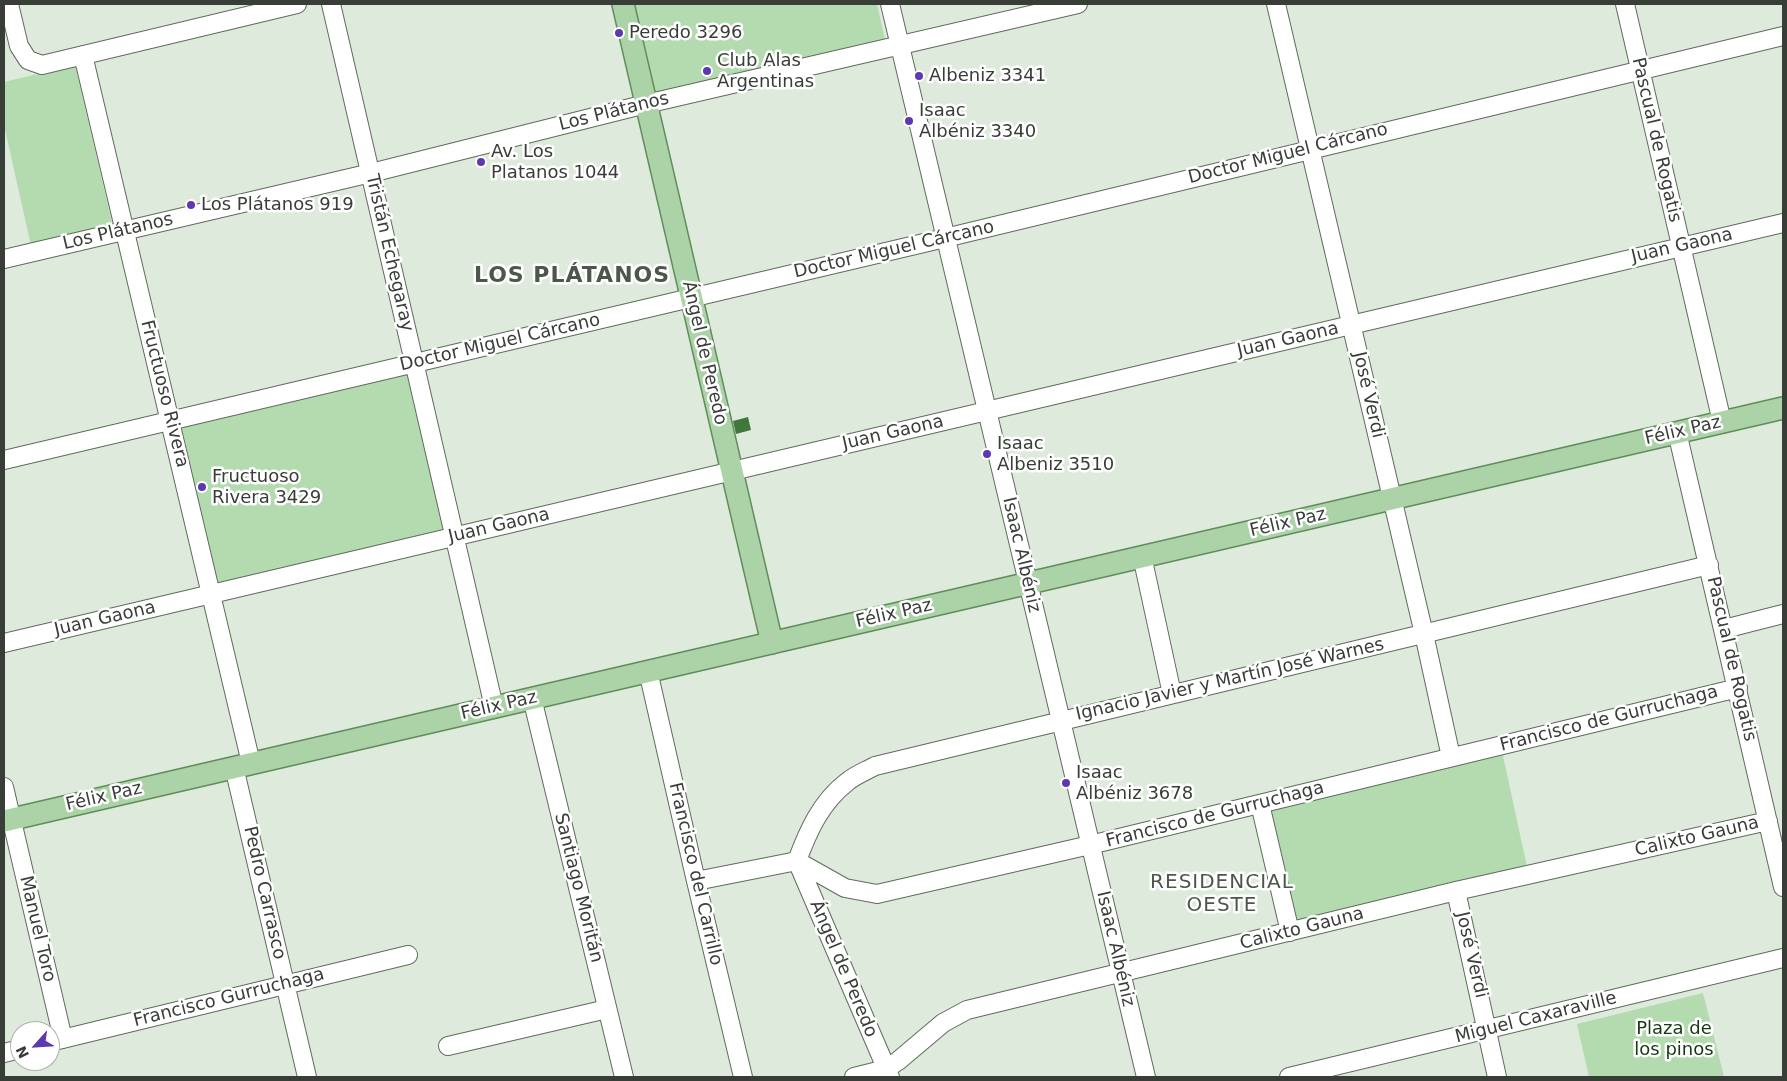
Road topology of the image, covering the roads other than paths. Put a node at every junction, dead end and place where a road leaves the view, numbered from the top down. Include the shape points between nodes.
1 (9, 4) edge
2 (297, 4) edge
3 (331, 4) edge
4 (622, 4) edge
5 (890, 4) edge
6 (1078, 4) edge
7 (1276, 4) edge
8 (1624, 4) edge
9 (1783, 36) edge
10 (899, 45) junction
11 (83, 55) junction
12 (1639, 70) junction
13 (646, 104) junction
14 (1311, 148) junction
15 (371, 173) junction
16 (1782, 227) edge
17 (124, 230) junction
18 (945, 238) junction
19 (1681, 246) junction
20 (4, 259) edge
21 (691, 298) junction
22 (1352, 325) junction
23 (414, 363) junction
24 (1783, 408) edge
25 (987, 411) junction
26 (170, 421) junction
27 (1722, 422) junction
28 (1677, 432) junction
29 (4, 460) edge
30 (732, 471) junction
31 (1392, 498) junction
32 (454, 537) junction
33 (1142, 556) junction
34 (1709, 565) junction
35 (1028, 583) junction
36 (212, 594) junction
37 (1783, 614) edge
38 (1724, 629) junction
39 (1424, 634) junction
40 (4, 643) edge
41 (772, 643) junction
42 (648, 671) junction
43 (1738, 688) junction
44 (1172, 694) junction
45 (532, 698) junction
46 (494, 707) junction
47 (1060, 721) junction
48 (1451, 757) junction
49 (243, 765) junction
50 (4, 787) edge
51 (1260, 804) junction
52 (8, 820) edge
53 (1768, 821) junction
54 (1090, 845) junction
55 (797, 861) junction
56 (696, 881) junction
57 (1783, 887) edge
58 (1456, 891) junction
59 (1290, 932) junction
60 (408, 955) dead end
61 (1783, 958) edge
62 (1121, 973) junction
63 (285, 984) junction
64 (607, 1009) junction
65 (52, 1021) edge
66 (1487, 1029) junction
67 (60, 1040) edge
68 (448, 1046) dead end
69 (888, 1073) edge
70 (307, 1077) edge
71 (624, 1077) edge
72 (743, 1077) edge
73 (854, 1077) edge
74 (1146, 1077) edge
75 (1288, 1077) edge
76 (1497, 1077) edge

1 - 11 street via 19,46 28,60 42,65
2 - 11 street
3 - 15 street, Tristán Echegaray
4 - 13 main road, Ángel de Peredo
5 - 10 street, Isaac Albéniz
6 - 10 street, Los Plátanos
7 - 14 street, José Verdi
8 - 12 street, Pascual de Rogatis
9 - 12 street, Doctor Miguel Cárcano
10 - 13 street, Los Plátanos
10 - 18 street, Isaac Albéniz
11 - 17 street, Fructuoso Rivera
12 - 14 street, Doctor Miguel Cárcano
12 - 19 street, Pascual de Rogatis
13 - 15 street, Los Plátanos
13 - 21 main road, Ángel de Peredo
14 - 18 street, Doctor Miguel Cárcano
14 - 22 street, José Verdi
15 - 17 street, Los Plátanos
15 - 23 street, Tristán Echegaray
16 - 19 street, Juan Gaona
17 - 20 street, Los Plátanos
17 - 26 street, Fructuoso Rivera
18 - 21 street, Doctor Miguel Cárcano
18 - 25 street, Isaac Albéniz
19 - 22 street, Juan Gaona
19 - 27 street, Pascual de Rogatis
21 - 23 street, Doctor Miguel Cárcano
21 - 30 main road, Ángel de Peredo
22 - 25 street, Juan Gaona
22 - 31 street, José Verdi
23 - 26 street, Doctor Miguel Cárcano
23 - 32 street, Tristán Echegaray
24 - 27 main road, Félix Paz
25 - 30 street, Juan Gaona
25 - 35 street, Isaac Albéniz
26 - 29 street, Doctor Miguel Cárcano
26 - 36 street, Fructuoso Rivera
27 - 28 main road, Félix Paz
28 - 31 main road, Félix Paz
28 - 34 street, Pascual de Rogatis
30 - 32 street, Juan Gaona
30 - 41 main road, Ángel de Peredo
31 - 33 main road, Félix Paz
31 - 39 street, José Verdi
32 - 36 street, Juan Gaona
32 - 46 street, Tristán Echegaray
33 - 35 main road, Félix Paz
33 - 44 street
34 - 38 street, Pascual de Rogatis
34 - 39 street, Ignacio Javier y Martín José Warnes
35 - 41 main road, Félix Paz
35 - 47 street, Isaac Albéniz
36 - 40 street, Juan Gaona
36 - 49 street, Fructuoso Rivera
37 - 38 street
38 - 43 street, Pascual de Rogatis
39 - 44 street, Ignacio Javier y Martín José Warnes
39 - 48 street, José Verdi
41 - 42 main road, Félix Paz
42 - 45 main road, Félix Paz
42 - 56 street, Francisco del Carrillo
43 - 48 street, Francisco de Gurruchaga
43 - 53 street, Pascual de Rogatis
44 - 47 street, Ignacio Javier y Martín José Warnes
45 - 46 main road, Félix Paz
45 - 64 street, Santiago Moritán
46 - 49 main road, Félix Paz
47 - 54 street, Isaac Albéniz
47 - 55 street, Ignacio Javier y Martín José Warnes via 875,766 848,781 831,797 815,818
48 - 51 street, Francisco de Gurruchaga
49 - 52 main road, Félix Paz
49 - 63 street, Pedro Carrasco
50 - 52 street, Manuel Toro
51 - 54 street, Francisco de Gurruchaga
51 - 59 street
52 - 65 street, Manuel Toro
53 - 57 street, Pascual de Rogatis
53 - 58 street, Calixto Gauna
54 - 55 street, Francisco de Gurruchaga via 877,894 845,888
54 - 62 street, Isaac Albéniz
55 - 56 street
55 - 69 street, Ángel de Peredo
56 - 72 street, Francisco del Carrillo
58 - 59 street, Calixto Gauna
58 - 66 street, José Verdi
59 - 62 street, Calixto Gauna
60 - 63 street, Francisco Gurruchaga
61 - 66 street, Miguel Caxaraville
62 - 69 street, Calixto Gauna via 967,1010 943,1023
62 - 74 street, Isaac Albéniz
63 - 67 street, Francisco Gurruchaga
63 - 70 street, Pedro Carrasco
64 - 68 street
64 - 71 street, Santiago Moritán
66 - 75 street, Miguel Caxaraville
66 - 76 street, José Verdi
69 - 73 street, Calixto Gauna

